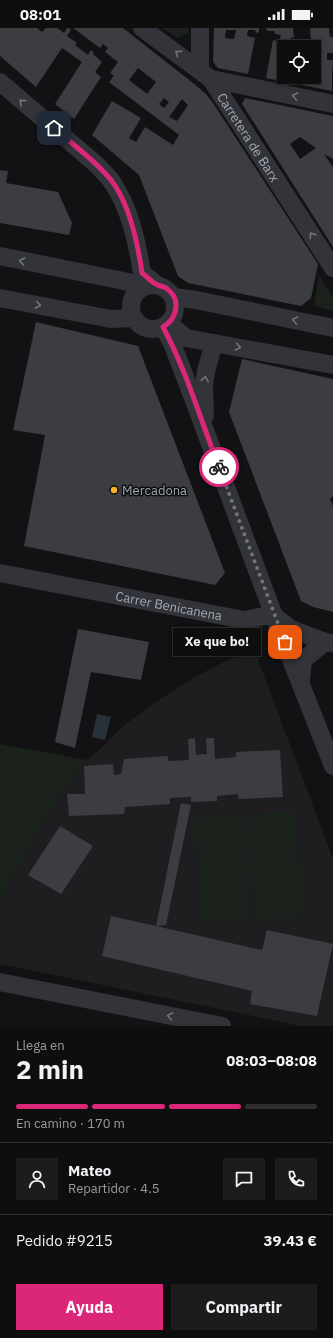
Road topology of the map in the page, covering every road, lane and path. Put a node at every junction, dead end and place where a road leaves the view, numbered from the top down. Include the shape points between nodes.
1 (142, 28) edge
2 (200, 28) edge
3 (205, 74) junction
4 (0, 82) edge
5 (333, 104) edge
6 (0, 256) edge
7 (333, 268) edge
8 (150, 285) junction
9 (174, 297) junction
10 (0, 298) edge
11 (134, 318) junction
12 (166, 326) junction
13 (333, 328) edge
14 (214, 343) junction
15 (333, 366) edge
16 (205, 432) junction
17 (0, 573) edge
18 (274, 616) junction
19 (329, 642) edge
20 (301, 682) junction
21 (333, 766) edge
22 (0, 982) edge
23 (0, 993) edge
24 (160, 1026) edge
25 (222, 1026) edge

3 -> 1 street, Carretera de Barx
2 - 3 street
5 -> 3 street
7 -> 3 street, Carretera de Barx
8 -> 4 street via 142,273 138,248 122,200 111,180
8 -> 6 street
8 - 9 street via 166,288
8 - 11 street via 136,292 133,297 131,308
9 - 12 street via 176,310
13 -> 9 street
10 -> 11 street via 111,319
11 - 12 street via 150,329
12 - 14 street via 186,338
12 - 16 street
14 -> 15 street
16 -> 14 street via 204,386
16 - 18 street
17 - 18 street, Carrer Benicanena via 244,620
18 - 19 street via 291,629
18 - 20 street
19 - 20 street via 303,660
20 - 21 street
25 -> 22 street
23 - 24 street

